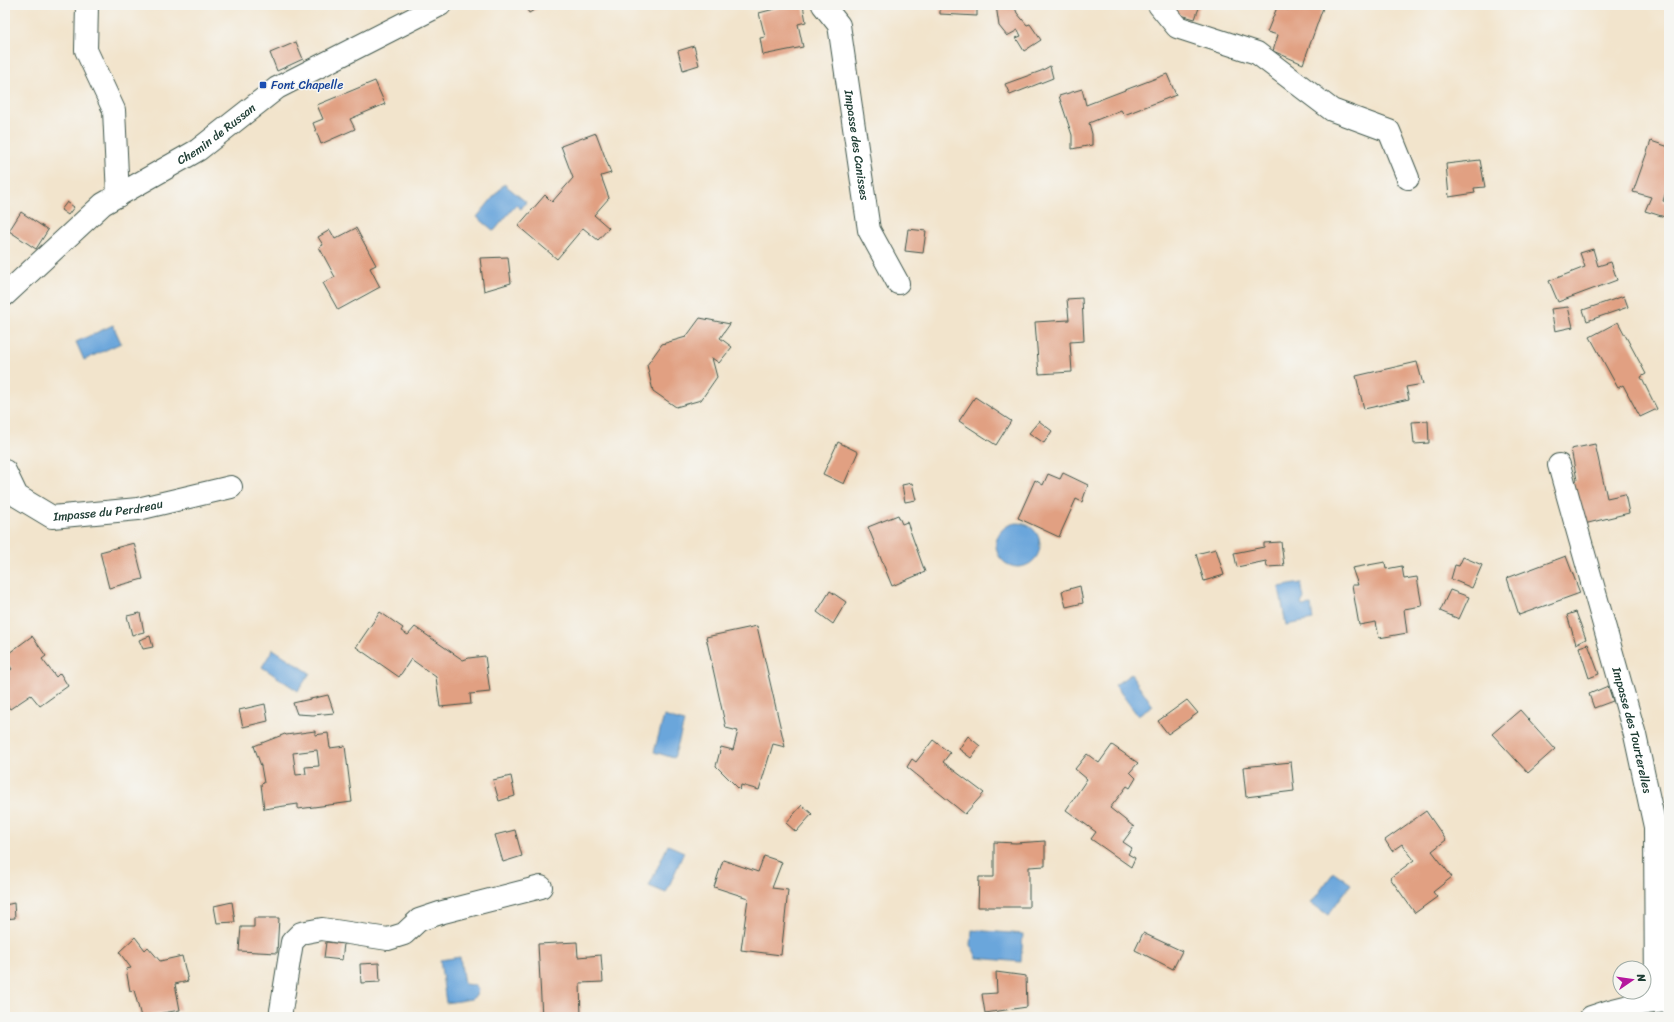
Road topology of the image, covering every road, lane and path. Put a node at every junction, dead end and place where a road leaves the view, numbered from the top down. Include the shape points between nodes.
1 (87, 5) edge
2 (440, 5) edge
3 (823, 5) edge
4 (1159, 5) edge
5 (1408, 178) dead end
6 (118, 196) junction
7 (898, 283) dead end
8 (5, 295) edge
9 (1559, 465) dead end
10 (5, 471) edge
11 (231, 487) dead end
12 (541, 887) dead end
13 (1662, 1002) edge
14 (280, 1017) edge
15 (1591, 1017) edge

1 - 6 street via 86,50 114,110
2 - 6 street, Chemin de Russan via 277,88 198,150
3 - 7 street, Impasse des Canisses via 839,25 869,230
4 - 5 street via 1177,27 1257,53 1332,110 1389,131
6 - 8 street, Chemin de Russan via 104,204
9 - 13 street, Impasse des Tourterelles via 1635,735 1655,827
10 - 11 street, Impasse du Perdreau via 17,496 52,517 138,509
12 - 14 street via 418,920 404,934 388,940 322,929 302,933 292,942
13 - 15 street via 1616,1008

